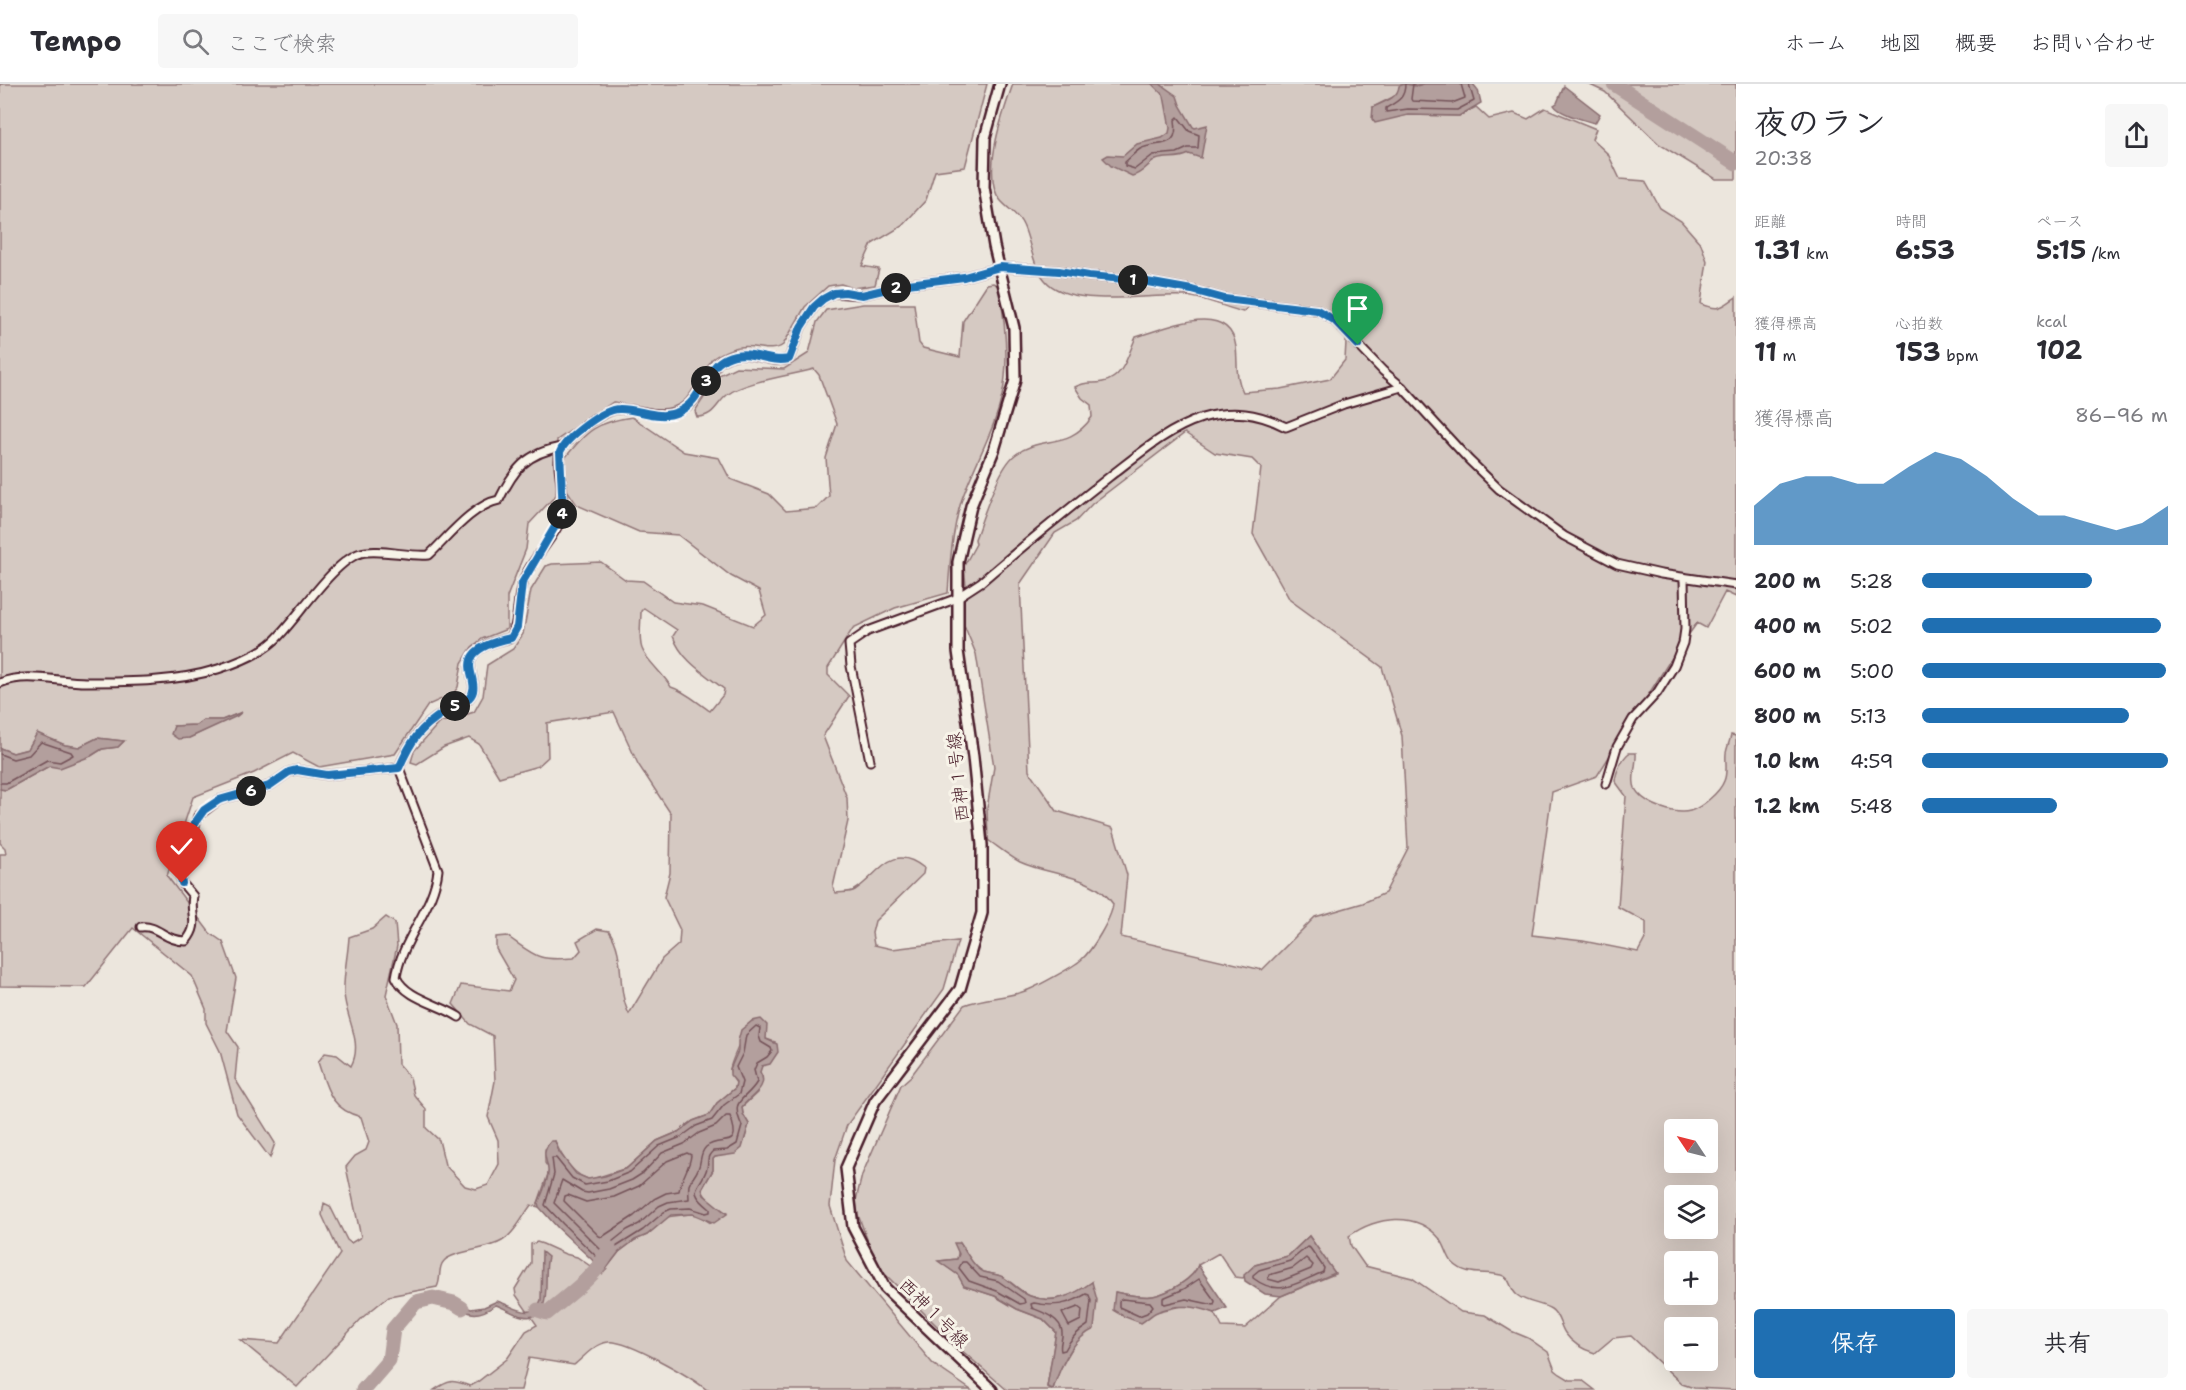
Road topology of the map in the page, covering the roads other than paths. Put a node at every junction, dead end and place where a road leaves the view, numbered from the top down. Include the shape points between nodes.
1 (1000, 84) edge
2 (1000, 267) junction
3 (1402, 387) junction
4 (562, 447) junction
5 (1684, 578) junction
6 (1736, 585) edge
7 (958, 597) junction
8 (0, 683) edge
9 (870, 761) dead end
10 (399, 768) junction
11 (1606, 784) dead end
12 (141, 927) dead end
13 (459, 1017) dead end
14 (992, 1390) edge

1 - 2 street, 西神１号線 via 985,138 984,188
2 - 3 street via 1136,280 1225,299 1317,310 1334,320
2 - 4 street via 862,295 834,293 814,307 801,327 789,359 754,354 725,358 693,402 682,410 660,415 614,410 582,429
2 - 7 street, 西神１号線 via 1014,328 1015,380 994,450 971,506 958,562
3 - 5 street via 1499,489 1564,536 1610,562
3 - 7 street via 1286,427 1247,412 1226,413 1181,426 1138,454
4 - 8 street via 530,457 519,465 499,500 471,513 429,555 358,553 319,587 274,640 239,661 184,677 86,682 19,678
4 - 10 street via 563,513 522,583 517,627 511,638 479,648 471,658 473,691 468,699 429,722 416,735
5 - 6 street
5 - 11 street via 1683,643 1657,693 1633,718 1617,747
7 - 9 street via 868,631 849,644
7 - 14 street, 西神１号線 via 958,651 982,845 982,913 960,989 875,1101 846,1168 853,1227 885,1288
10 - 12 street via 327,775 297,770 269,786 219,800 204,810 194,824 180,873 182,883 193,896 192,933 186,940 175,941 148,926
10 - 13 street via 438,870 436,884 396,977 423,999

